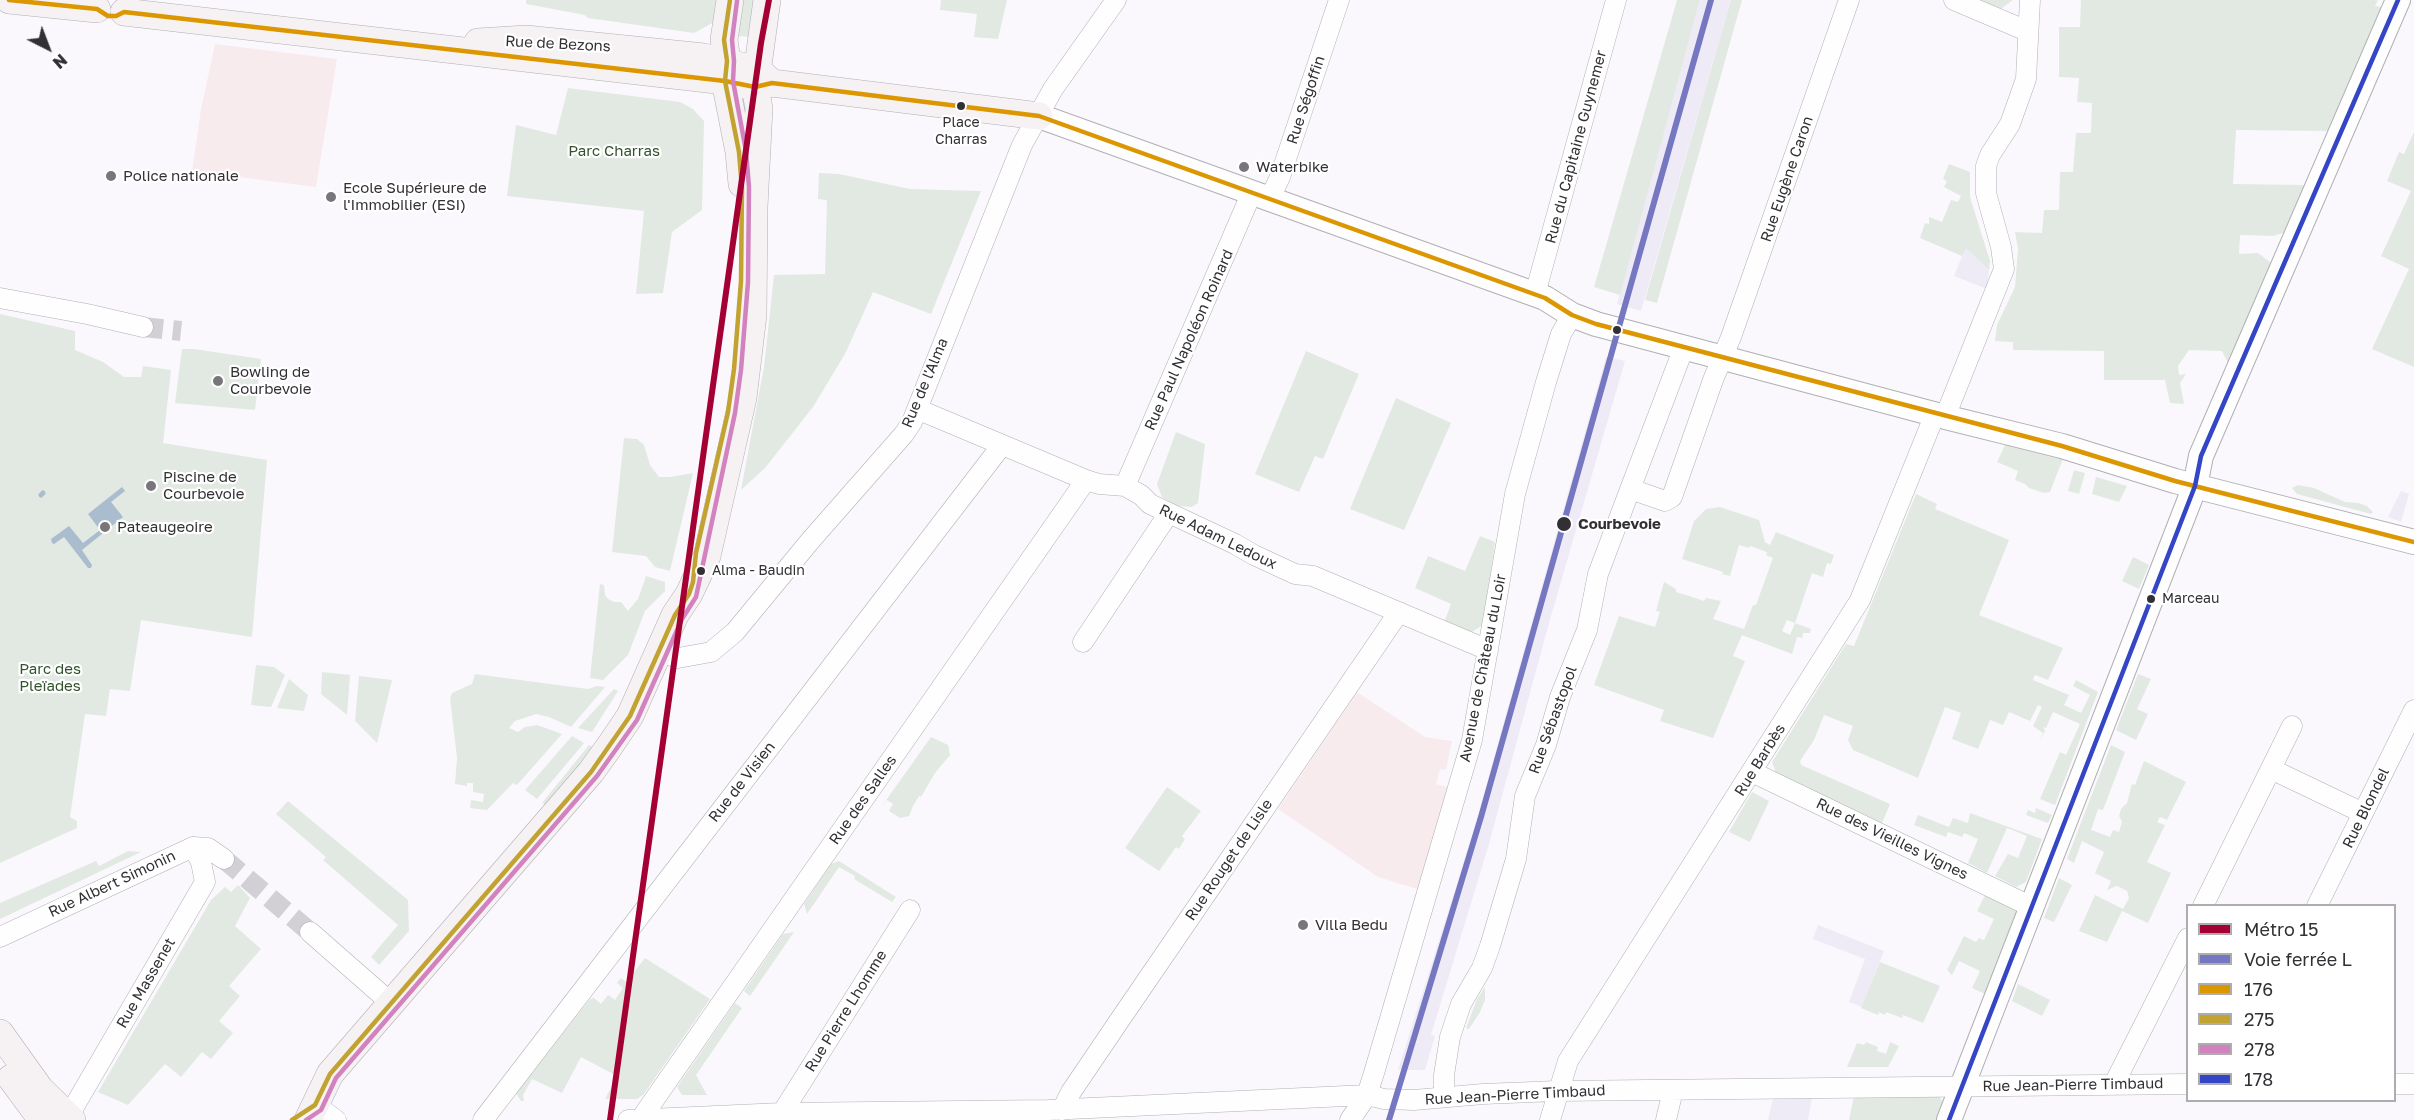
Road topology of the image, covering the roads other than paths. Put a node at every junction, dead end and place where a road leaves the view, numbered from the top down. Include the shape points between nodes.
1 (9, 0) edge
2 (159, 0) edge
3 (730, 0) edge
4 (767, 0) edge
5 (1116, 0) edge
6 (1339, 0) edge
7 (1616, 0) edge
8 (1849, 0) edge
9 (1954, 0) edge
10 (2030, 0) edge
11 (2398, 0) edge
12 (96, 4) edge
13 (127, 6) edge
14 (2027, 31) junction
15 (726, 71) junction
16 (762, 80) junction
17 (1039, 116) junction
18 (1261, 195) junction
19 (1535, 294) junction
20 (0, 298) edge
21 (1572, 315) junction
22 (142, 327) tunnel mouth
23 (1684, 347) junction
24 (1722, 357) junction
25 (917, 409) junction
26 (1940, 416) junction
27 (1002, 444) junction
28 (1086, 480) junction
29 (1125, 486) junction
30 (1632, 486) junction
31 (2195, 486) junction
32 (1169, 513) junction
33 (2414, 542) edge
34 (693, 582) junction
35 (1399, 612) junction
36 (1083, 642) dead end
37 (1488, 650) junction
38 (660, 652) junction
39 (2414, 710) edge
40 (2292, 726) dead end
41 (2271, 769) junction
42 (1752, 772) junction
43 (2363, 813) junction
44 (193, 847) junction
45 (224, 859) tunnel mouth
46 (2204, 904) edge
47 (2318, 904) edge
48 (2032, 907) junction
49 (910, 910) dead end
50 (310, 933) tunnel mouth
51 (0, 937) edge
52 (2186, 940) edge
53 (391, 1003) junction
54 (0, 1032) edge
55 (0, 1062) edge
56 (2114, 1084) junction
57 (2186, 1084) edge
58 (2396, 1084) edge
59 (2414, 1084) edge
60 (1962, 1086) junction
61 (1557, 1090) junction
62 (1673, 1090) junction
63 (1367, 1095) junction
64 (1444, 1097) junction
65 (1062, 1110) junction
66 (782, 1113) junction
67 (320, 1115) edge
68 (701, 1118) edge
69 (731, 1118) edge
70 (62, 1119) edge
71 (292, 1120) edge
72 (483, 1120) edge
73 (628, 1120) edge
74 (640, 1120) edge
75 (1350, 1120) edge
76 (1550, 1120) edge
77 (1666, 1120) edge
78 (1949, 1120) edge

1 - 12 main road
2 - 15 main road, Rue de Bezons via 188,7 459,41 526,39 642,49
3 - 15 main road via 724,40
4 - 16 main road
5 - 17 street, Rue de l'Alma via 1053,89
6 - 18 street, Rue Ségoffin via 1280,177
7 - 19 street, Rue du Capitaine Guynemer
8 - 24 street, Rue Eugène Caron
9 - 14 street
10 - 14 street, Rue Barbès
11 - 31 street via 2201,456
12 - 13 main road, Rue de Bezons via 108,16 116,16
13 - 15 main road, Rue de Bezons
14 - 26 street, Rue Barbès via 2026,79 2019,104 1986,166 1986,193 2004,269
15 - 16 main road, Rue de Bezons
15 - 34 main road via 742,188 741,281 728,412
16 - 17 main road, Rue de Bezons
16 - 34 main road via 754,207 753,315 743,398 707,555
17 - 18 street, Rue de Bezons
17 - 25 street, Rue de l'Alma via 1022,145
18 - 19 street, Rue de Bezons
18 - 29 street, Rue Paul Napoléon Roinard
19 - 21 street, Rue de Bezons
20 - 22 street
21 - 23 street, Rue de Bezons
21 - 37 street, Avenue de Château du Loir via 1561,334 1515,494
23 - 24 street, Rue de Bezons
23 - 30 street, Rue Sébastopol
24 - 26 street, Rue de Bezons
24 - 30 street, Rue Eugène Caron via 1672,497 1665,501
25 - 27 street, Rue Adam Ledoux
25 - 38 street, Rue de l'Alma via 904,434 735,632 711,652 678,658
26 - 31 street, Rue de Bezons via 2062,446
26 - 42 street, Rue Barbès via 1860,600
27 - 28 street, Rue Adam Ledoux
27 - 72 street, Rue de Visien
28 - 29 street, Rue Adam Ledoux
28 - 74 street, Rue des Salles
29 - 32 street, Rue Adam Ledoux
30 - 64 street, Rue Sébastopol via 1598,574 1587,630 1525,796 1516,859 1490,946 1461,1004 1450,1037
31 - 33 street, Rue de Bezons
31 - 48 street
32 - 35 street, Rue Adam Ledoux via 1295,574 1313,576
32 - 36 street
34 - 38 main road
35 - 37 street, Rue Adam Ledoux
35 - 65 street, Rue Rouget de Lisle
37 - 63 street, Avenue de Château du Loir via 1472,740
38 - 53 main road via 630,716 597,764
39 - 43 street, Rue Blondel
40 - 41 street
41 - 43 street
41 - 46 street
42 - 48 street, Rue des Vieilles Vignes
42 - 61 street, Rue Barbès via 1568,1061
43 - 47 street, Rue Blondel
44 - 45 street, Rue Albert Simonin via 208,848
44 - 51 street, Rue Albert Simonin
44 - 70 street, Rue Massenet via 205,882
48 - 60 street
49 - 66 street, Rue Pierre Lhomme
50 - 53 street
52 - 56 street
53 - 67 main road via 330,1074
54 - 70 main road
55 - 70 main road
56 - 57 street, Rue Jean-Pierre Timbaud
56 - 60 street, Rue Jean-Pierre Timbaud
58 - 59 street
60 - 62 street, Rue Jean-Pierre Timbaud
60 - 78 street
61 - 62 street, Rue Jean-Pierre Timbaud
61 - 64 street, Rue Jean-Pierre Timbaud
61 - 76 street, Rue Barbès
62 - 77 street
63 - 64 street, Rue Jean-Pierre Timbaud via 1414,1100
63 - 65 street, Rue Jean-Pierre Timbaud
63 - 75 street, Avenue de Château du Loir
65 - 66 street, Rue Jean-Pierre Timbaud
66 - 69 street, Rue Jean-Pierre Timbaud
67 - 71 main road
68 - 69 street, Rue Jean-Pierre Timbaud
68 - 74 street, Rue Jean-Pierre Timbaud
73 - 74 street, Rue Jean-Pierre Timbaud

